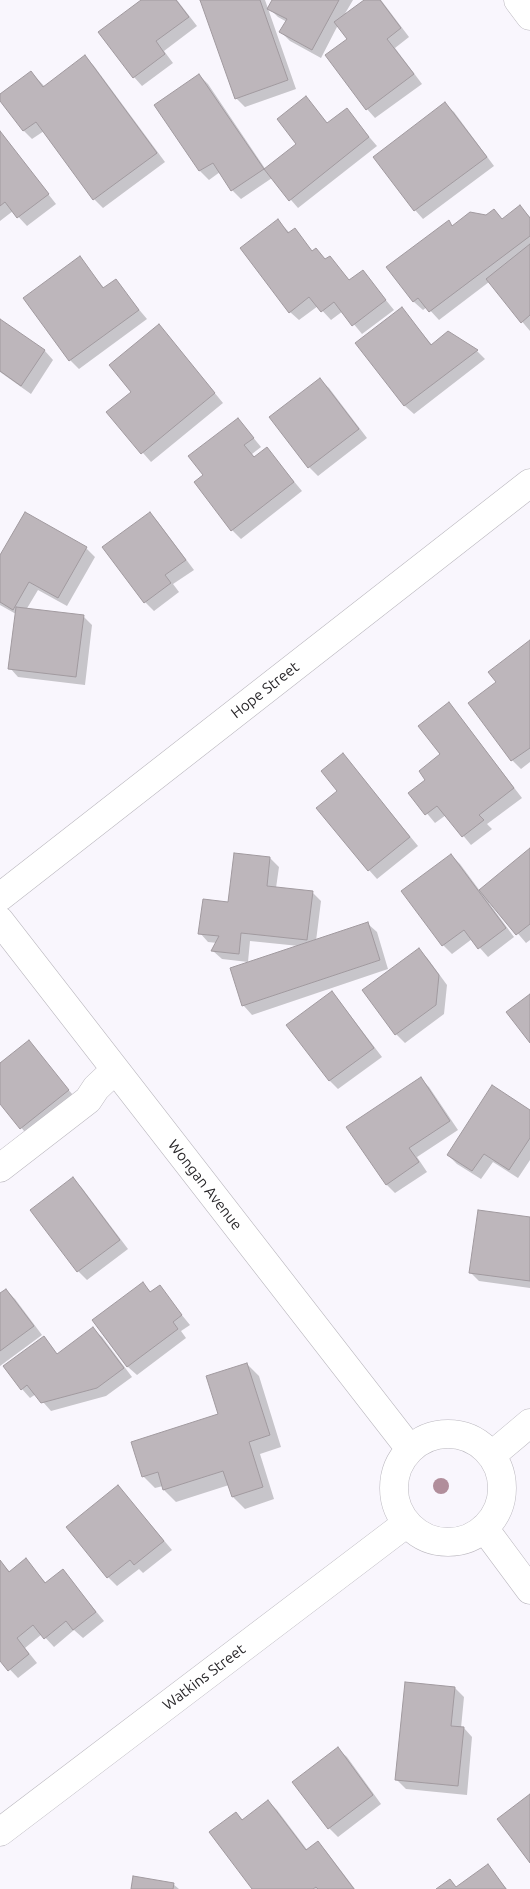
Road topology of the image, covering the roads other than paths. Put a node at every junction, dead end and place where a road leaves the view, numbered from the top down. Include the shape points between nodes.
1 (518, 0) edge
2 (530, 16) edge
3 (530, 484) edge
4 (0, 897) edge
5 (0, 921) edge
6 (115, 1070) junction
7 (0, 1168) edge
8 (530, 1424) edge
9 (410, 1449) junction
10 (492, 1455) junction
11 (407, 1523) junction
12 (484, 1528) junction
13 (530, 1590) edge
14 (0, 1832) edge

1 - 2 street
3 - 4 street, Hope Street
5 - 6 street, Wongan Avenue
6 - 7 street via 88,1100
6 - 9 street, Wongan Avenue
8 - 10 street
9 - 10 street via 443,1434 462,1436 478,1443
9 - 11 street via 400,1462 394,1494 398,1510
10 - 12 street via 502,1485 494,1516
11 - 12 street via 420,1534 436,1540 469,1537
11 - 14 street, Watkins Street
12 - 13 street

